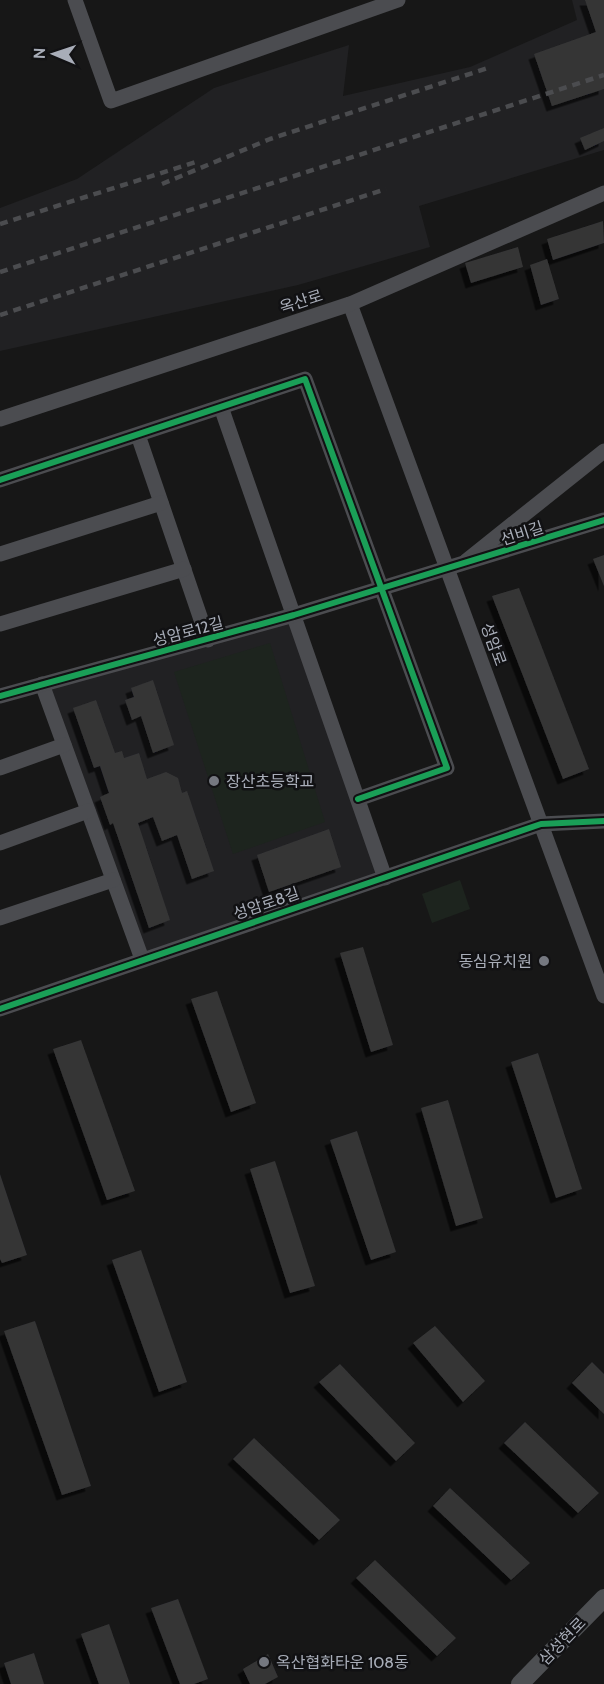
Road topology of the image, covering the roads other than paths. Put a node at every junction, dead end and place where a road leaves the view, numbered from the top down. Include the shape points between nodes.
1 (75, 0) edge
2 (398, 0) edge
3 (604, 193) edge
4 (350, 304) junction
5 (221, 407) junction
6 (0, 419) edge
7 (138, 435) junction
8 (604, 451) edge
9 (0, 480) edge
10 (161, 503) junction
11 (604, 520) edge
12 (0, 555) edge
13 (454, 568) junction
14 (184, 569) junction
15 (382, 590) junction
16 (294, 615) junction
17 (0, 624) edge
18 (208, 640) junction
19 (42, 684) junction
20 (0, 696) edge
21 (64, 745) junction
22 (0, 768) edge
23 (358, 799) junction
24 (88, 812) junction
25 (604, 821) edge
26 (541, 824) junction
27 (0, 843) edge
28 (385, 878) junction
29 (113, 880) junction
30 (0, 918) edge
31 (142, 959) junction
32 (601, 980) edge
33 (604, 996) edge
34 (0, 1009) edge
35 (604, 1598) edge
36 (520, 1684) edge

1 - 2 street via 111,100
3 - 4 street, 옥산로
4 - 6 street, 옥산로
4 - 13 street, 성암로
5 - 7 street
5 - 15 street via 305,380
5 - 16 street
7 - 9 street
7 - 10 street, 성암로12길
8 - 13 street
10 - 12 street
10 - 14 street, 성암로12길
11 - 13 street, 선비길
13 - 15 street, 성암로12길
13 - 26 street, 성암로
14 - 17 street
14 - 18 street, 성암로12길
15 - 16 street, 성암로12길
15 - 23 street via 447,768
16 - 18 street, 성암로12길
16 - 23 street
18 - 19 street, 성암로12길
19 - 20 street, 성암로12길
19 - 21 street
21 - 22 street
21 - 24 street
23 - 28 street
24 - 27 street
24 - 29 street
25 - 26 street, 성암로8길
26 - 28 street, 성암로8길
26 - 32 street, 성암로
28 - 31 street, 성암로8길
29 - 30 street
29 - 31 street
31 - 34 street, 성암로8길
32 - 33 street, 성암로
35 - 36 main road, 삼성현로

